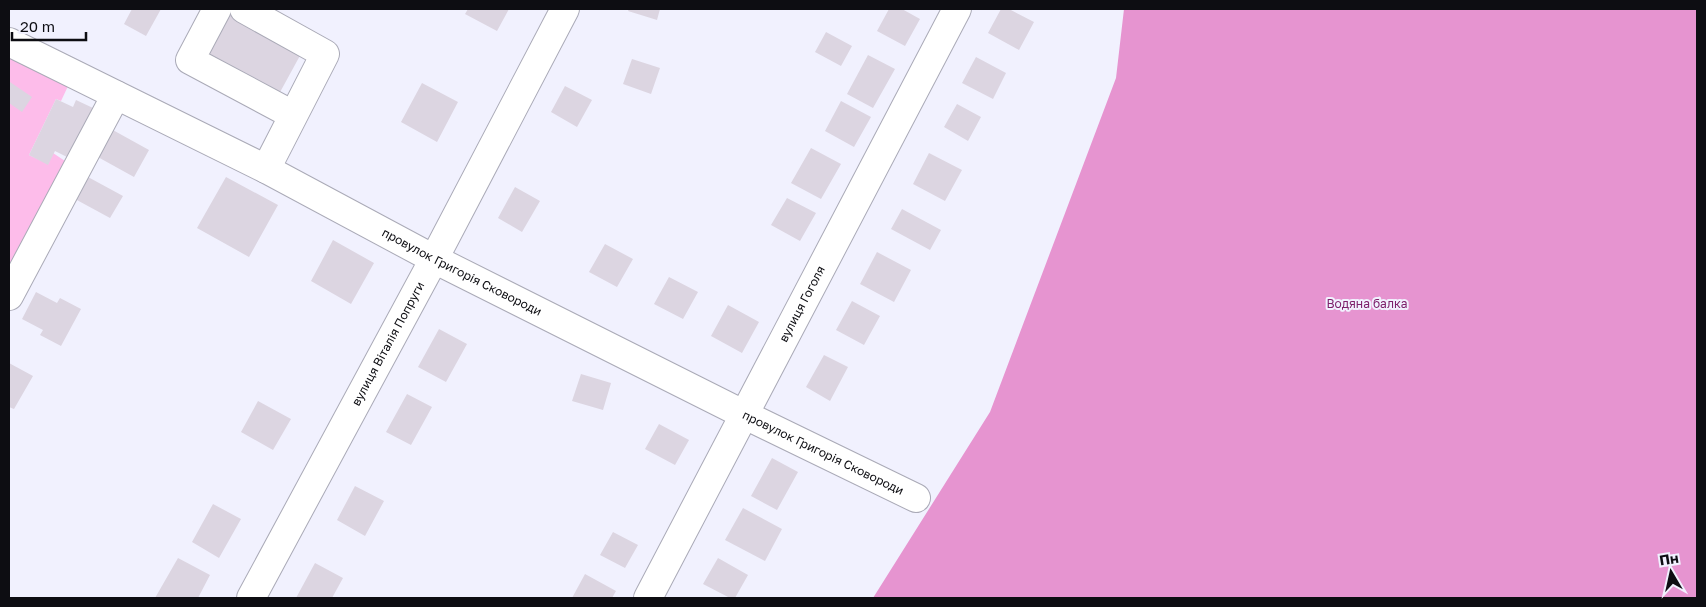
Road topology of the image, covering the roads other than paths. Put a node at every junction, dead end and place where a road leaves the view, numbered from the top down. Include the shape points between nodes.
1 (216, 9) edge
2 (244, 9) edge
3 (565, 9) edge
4 (957, 9) edge
5 (9, 42) edge
6 (116, 95) junction
7 (293, 115) junction
8 (266, 169) junction
9 (434, 259) junction
10 (9, 296) edge
11 (745, 415) junction
12 (916, 498) dead end
13 (251, 598) edge
14 (648, 598) edge

1 - 7 street via 190,60
2 - 7 street via 325,54
3 - 9 street, вулиця Віталія Попруги
4 - 11 street, вулиця Гоголя
5 - 6 street, провулок Григорія Сковороди
6 - 8 street, провулок Григорія Сковороди
6 - 10 street
7 - 8 street
8 - 9 street, провулок Григорія Сковороди
9 - 11 street, провулок Григорія Сковороди
9 - 13 street, вулиця Віталія Попруги
11 - 12 street, провулок Григорія Сковороди
11 - 14 street, вулиця Гоголя

